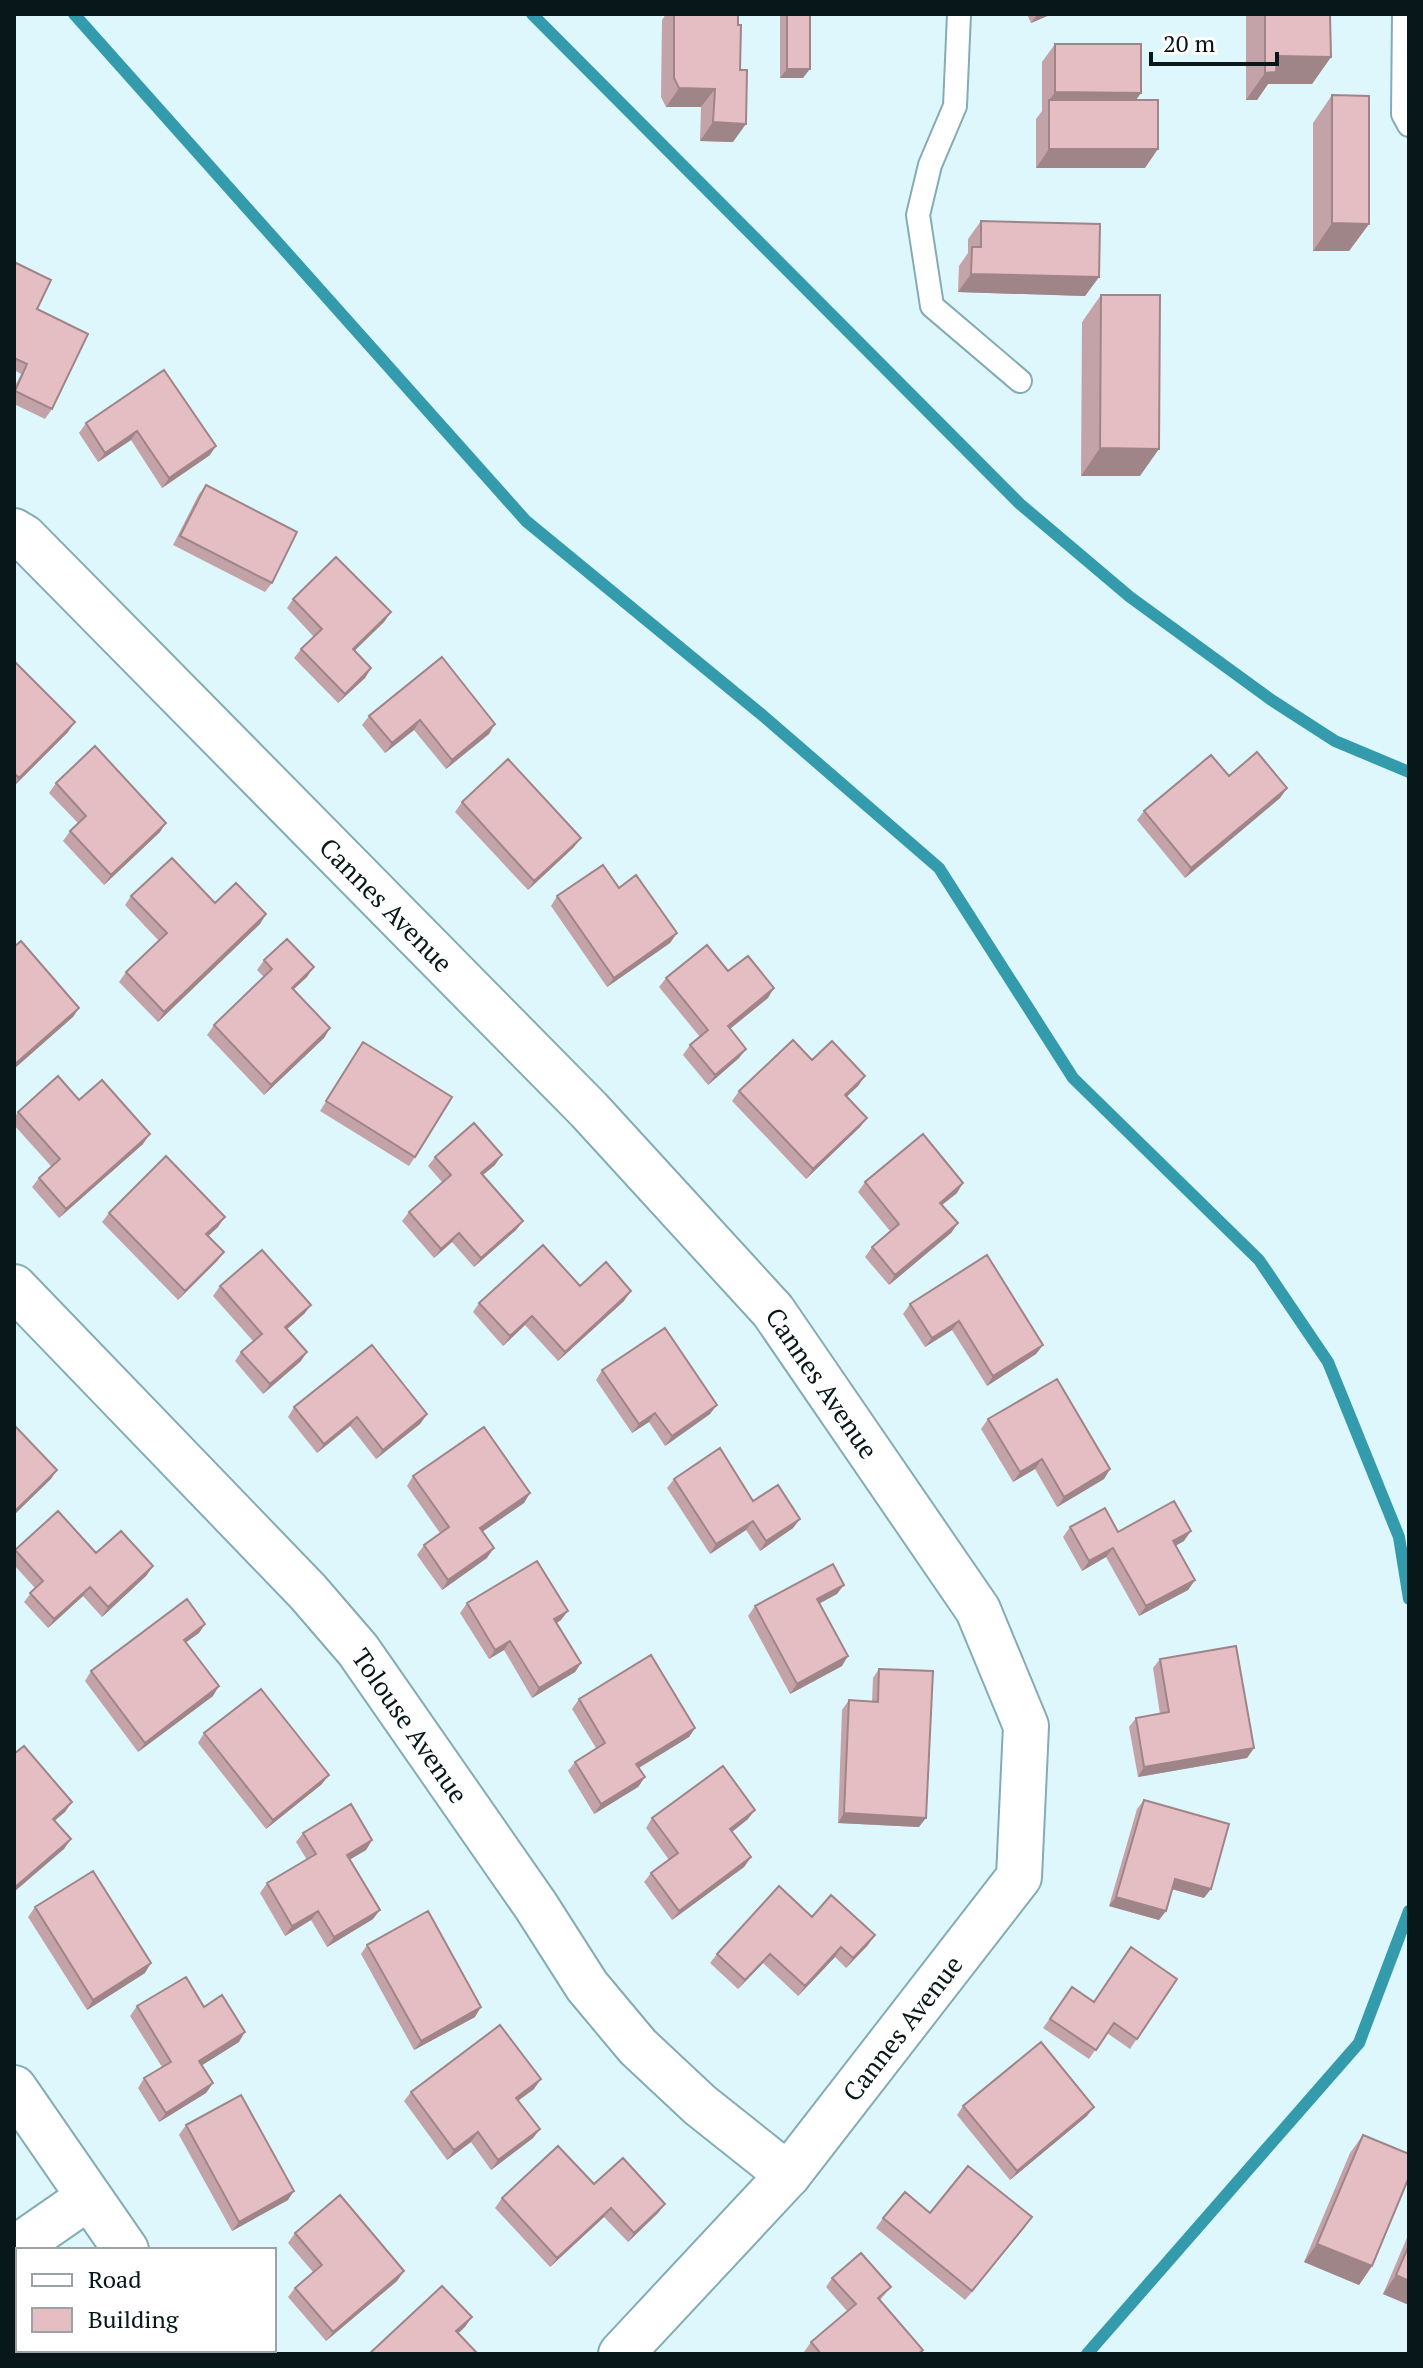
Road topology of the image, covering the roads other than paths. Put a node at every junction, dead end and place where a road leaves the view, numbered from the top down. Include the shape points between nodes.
1 (959, 14) edge
2 (1404, 14) edge
3 (1409, 125) edge
4 (1020, 381) dead end
5 (14, 531) edge
6 (14, 1287) edge
7 (14, 2088) edge
8 (788, 2175) junction
9 (89, 2197) junction
10 (125, 2248) edge
11 (14, 2249) edge
12 (621, 2354) edge

1 - 4 lane via 955,106 930,165 918,215 932,306
2 - 3 lane via 1403,114
5 - 8 street, Cannes Avenue via 567,1087 773,1311 978,1610 1026,1726 1019,1877
6 - 8 street, Tolouse Avenue via 358,1650 587,1986 638,2047
7 - 9 street
8 - 12 street, Cannes Avenue
9 - 10 street
9 - 11 street

